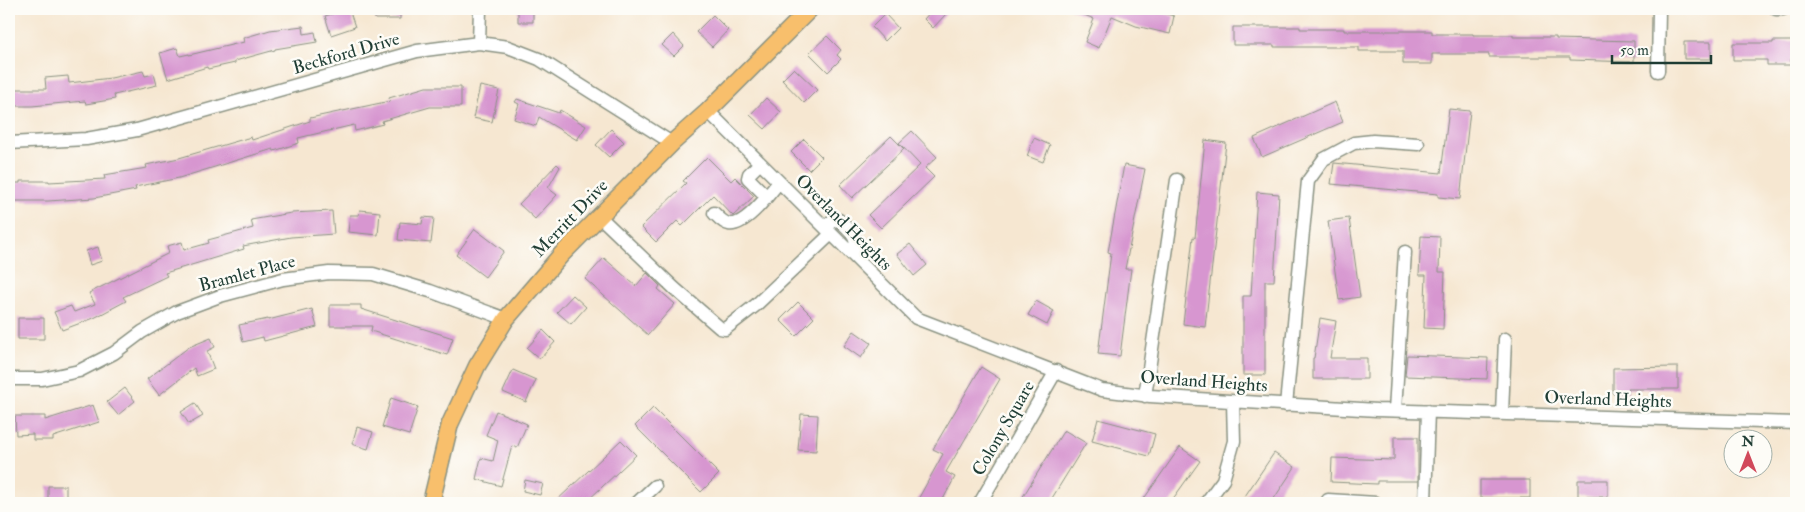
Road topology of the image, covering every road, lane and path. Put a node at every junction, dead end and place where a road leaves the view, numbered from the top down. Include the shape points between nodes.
1 (480, 9) edge
2 (810, 9) edge
3 (1659, 9) edge
4 (1776, 9) edge
5 (1782, 9) edge
6 (479, 43) junction
7 (1658, 71) dead end
8 (708, 111) junction
9 (9, 143) edge
10 (672, 144) junction
11 (1418, 144) dead end
12 (760, 163) junction
13 (1177, 180) dead end
14 (779, 182) junction
15 (767, 197) junction
16 (714, 213) dead end
17 (599, 216) junction
18 (828, 230) junction
19 (1405, 252) dead end
20 (506, 318) junction
21 (1505, 339) dead end
22 (1056, 371) junction
23 (9, 379) edge
24 (1146, 396) junction
25 (1233, 402) junction
26 (1286, 405) junction
27 (1395, 410) junction
28 (1428, 411) junction
29 (1502, 414) junction
30 (1796, 423) edge
31 (655, 486) dead end
32 (1328, 500) dead end
33 (430, 503) edge
34 (637, 503) edge
35 (980, 503) edge
36 (1206, 503) edge
37 (1376, 503) edge
38 (1425, 503) edge

1 - 6 street
2 - 8 main road, Merritt Drive
3 - 7 street
4 - 5 street
6 - 9 street, Beckford Drive via 417,51 137,130 86,139
6 - 10 street, Beckford Drive via 508,47 539,59
8 - 10 main road, Merritt Drive
8 - 12 street, Overland Heights
10 - 17 main road, Merritt Drive
11 - 26 street via 1354,143 1324,159 1308,181
12 - 14 street, Overland Heights
12 - 15 street via 748,178
13 - 24 street
14 - 15 street
14 - 18 street, Overland Heights
15 - 16 street via 737,224 724,223
17 - 18 street via 674,288 724,329 756,304
17 - 20 main road, Merritt Drive
18 - 22 street, Overland Heights via 916,318
19 - 27 street
20 - 23 street, Bramlet Place via 373,274 328,273 283,279 177,312 114,353 79,371 42,379
20 - 33 main road, Merritt Drive via 477,366 450,424
21 - 29 street
22 - 24 street, Overland Heights via 1102,390
22 - 35 street, Colony Square
24 - 25 street, Overland Heights
25 - 26 street, Overland Heights
25 - 36 street via 1234,441 1223,480
26 - 27 street, Overland Heights
27 - 28 street, Overland Heights
28 - 29 street, Overland Heights
28 - 38 street
29 - 30 street, Overland Heights
31 - 34 street
32 - 37 street

